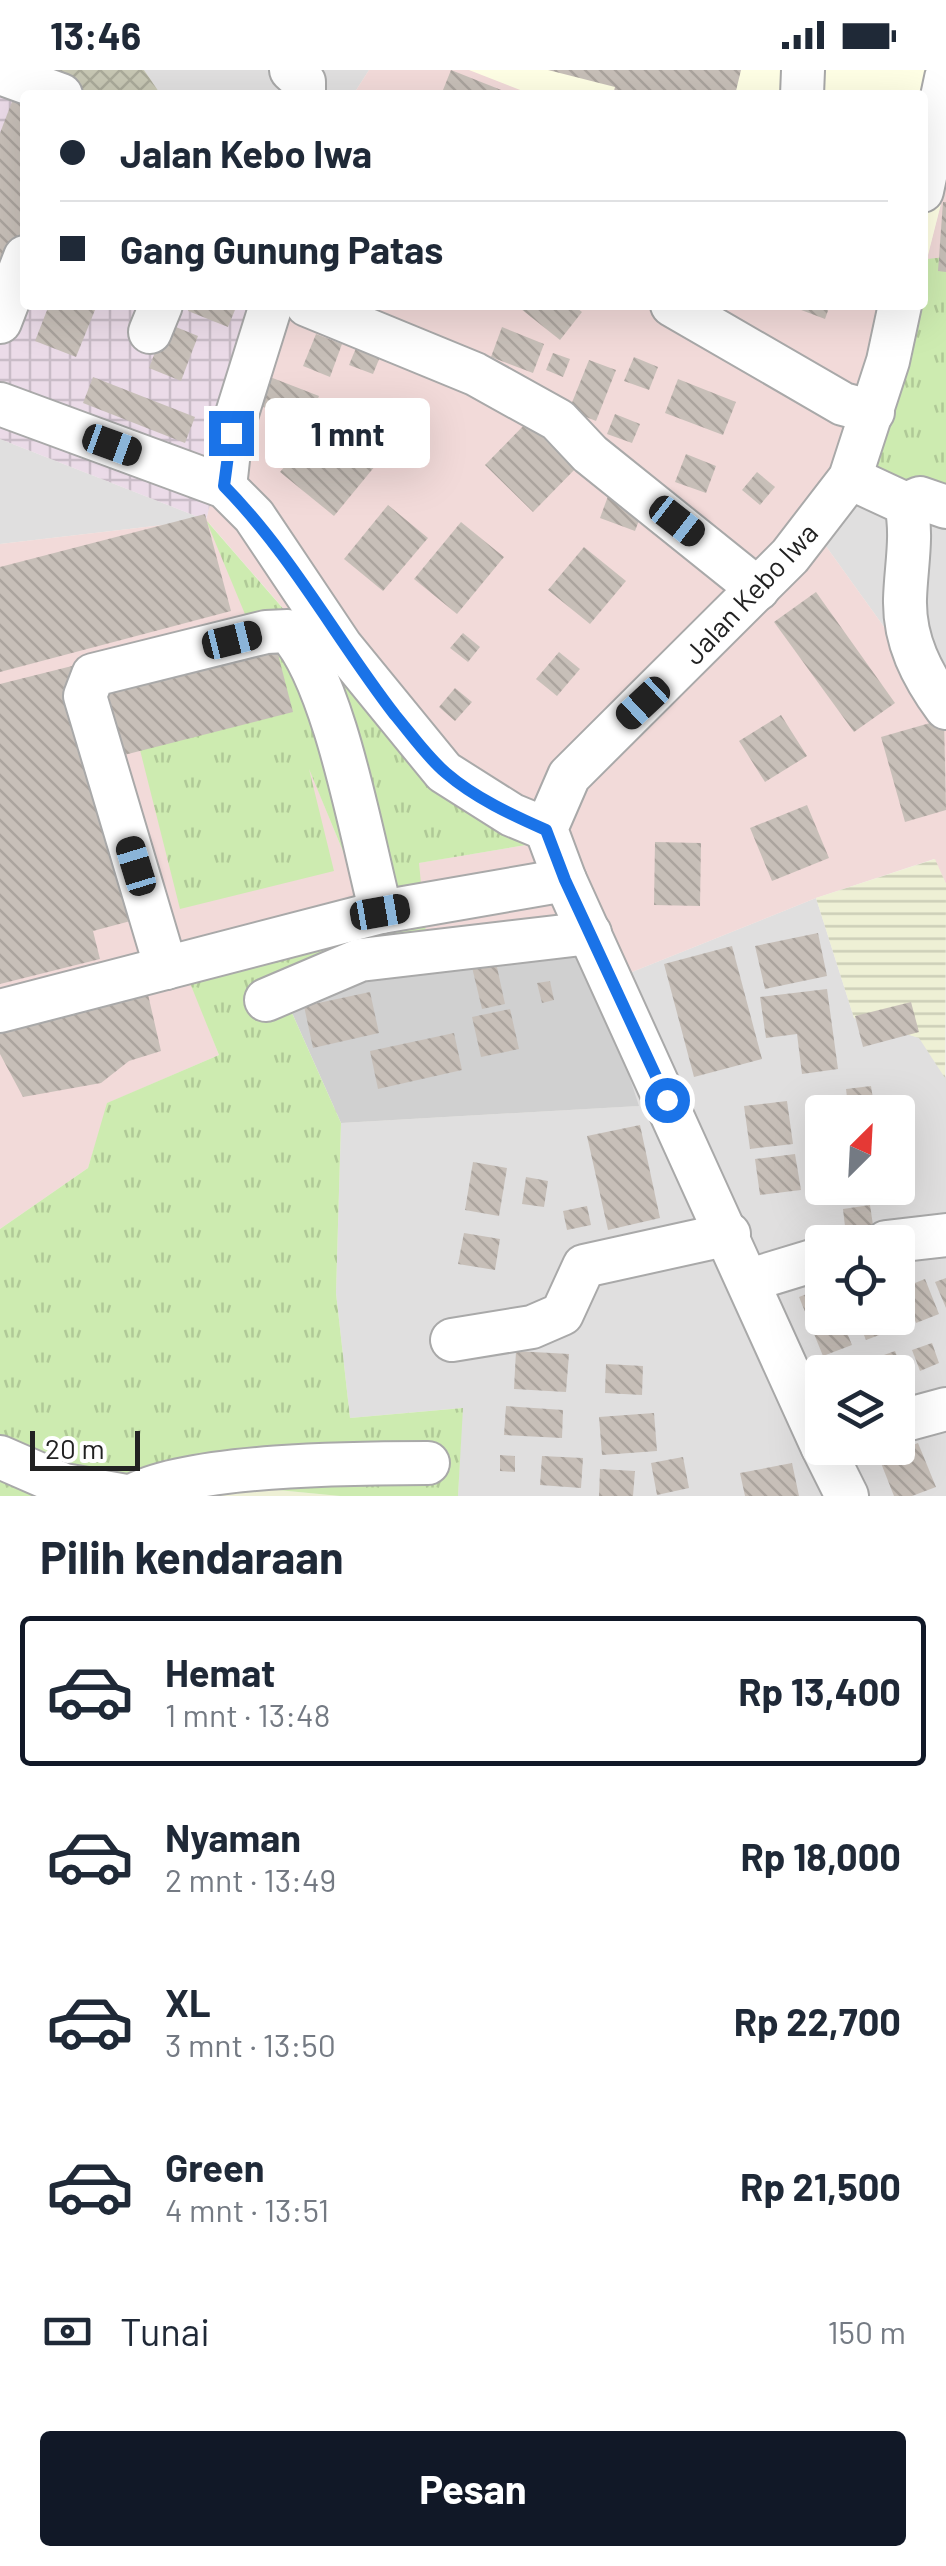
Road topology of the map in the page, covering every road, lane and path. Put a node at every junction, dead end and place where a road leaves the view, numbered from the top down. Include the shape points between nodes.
1 (291, 70) edge
2 (0, 73) edge
3 (946, 78) edge
4 (48, 90) edge
5 (304, 90) edge
6 (928, 154) edge
7 (20, 270) edge
8 (269, 310) edge
9 (319, 310) edge
10 (681, 310) edge
11 (899, 310) edge
12 (0, 322) edge
13 (0, 404) edge
14 (873, 412) junction
15 (850, 478) junction
16 (224, 486) junction
17 (926, 506) edge
18 (758, 590) junction
19 (946, 708) edge
20 (546, 830) junction
21 (565, 880) junction
22 (380, 912) junction
23 (590, 933) junction
24 (166, 968) junction
25 (266, 1000) dead end
26 (0, 1011) edge
27 (729, 1234) junction
28 (946, 1235) edge
29 (915, 1239) edge
30 (805, 1263) edge
31 (750, 1280) junction
32 (452, 1340) dead end
33 (805, 1405) edge
34 (946, 1408) edge
35 (915, 1417) edge
36 (0, 1458) edge
37 (428, 1463) dead end
38 (832, 1465) edge
39 (365, 1479) edge
40 (129, 1496) edge
41 (847, 1496) edge

1 - 5 street
2 - 4 street
3 - 6 street
7 - 12 street
8 - 16 street via 231,433
9 - 18 street via 474,374 558,420 590,454
10 - 14 street via 843,404
11 - 14 street, Jalan Kebo Iwa
13 - 16 street
14 - 15 street, Jalan Kebo Iwa
15 - 17 street
15 - 18 street, Jalan Kebo Iwa
16 - 20 street via 254,516 341,646 444,772
17 - 19 street via 911,526 908,642
18 - 20 street, Jalan Kebo Iwa via 589,754 557,795
20 - 21 street
21 - 22 street
21 - 23 street
22 - 24 street
22 - 24 street via 322,684 288,630 93,675 84,696
23 - 25 street via 360,960
23 - 27 street
24 - 26 street
27 - 31 street
27 - 32 street via 584,1266 562,1314 532,1327
28 - 29 street
30 - 31 street
31 - 33 street
34 - 35 street
36 - 40 street via 64,1485
37 - 39 street
38 - 41 street
39 - 40 street via 197,1479

